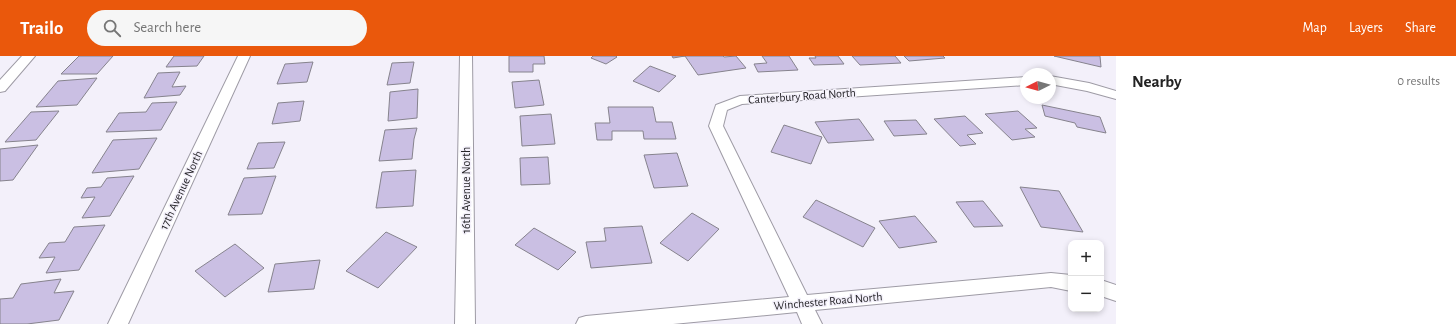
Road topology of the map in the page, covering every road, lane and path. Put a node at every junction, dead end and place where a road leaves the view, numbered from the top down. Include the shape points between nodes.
1 (29, 56) edge
2 (244, 56) edge
3 (466, 56) edge
4 (1020, 81) edge
5 (1056, 81) edge
6 (0, 88) edge
7 (1116, 95) edge
8 (1068, 283) edge
9 (1104, 289) edge
10 (1116, 293) edge
11 (802, 303) junction
12 (118, 324) edge
13 (465, 324) edge
14 (586, 324) edge
15 (812, 324) edge

1 - 6 street
2 - 12 street, 17th Avenue North
3 - 13 street, 16th Avenue North
4 - 11 street, Canterbury Road North via 740,100 721,108 716,126
5 - 7 street
8 - 11 street, Winchester Road North via 1051,280
9 - 10 street
11 - 14 street, Winchester Road North
11 - 15 street, Canterbury Road North

